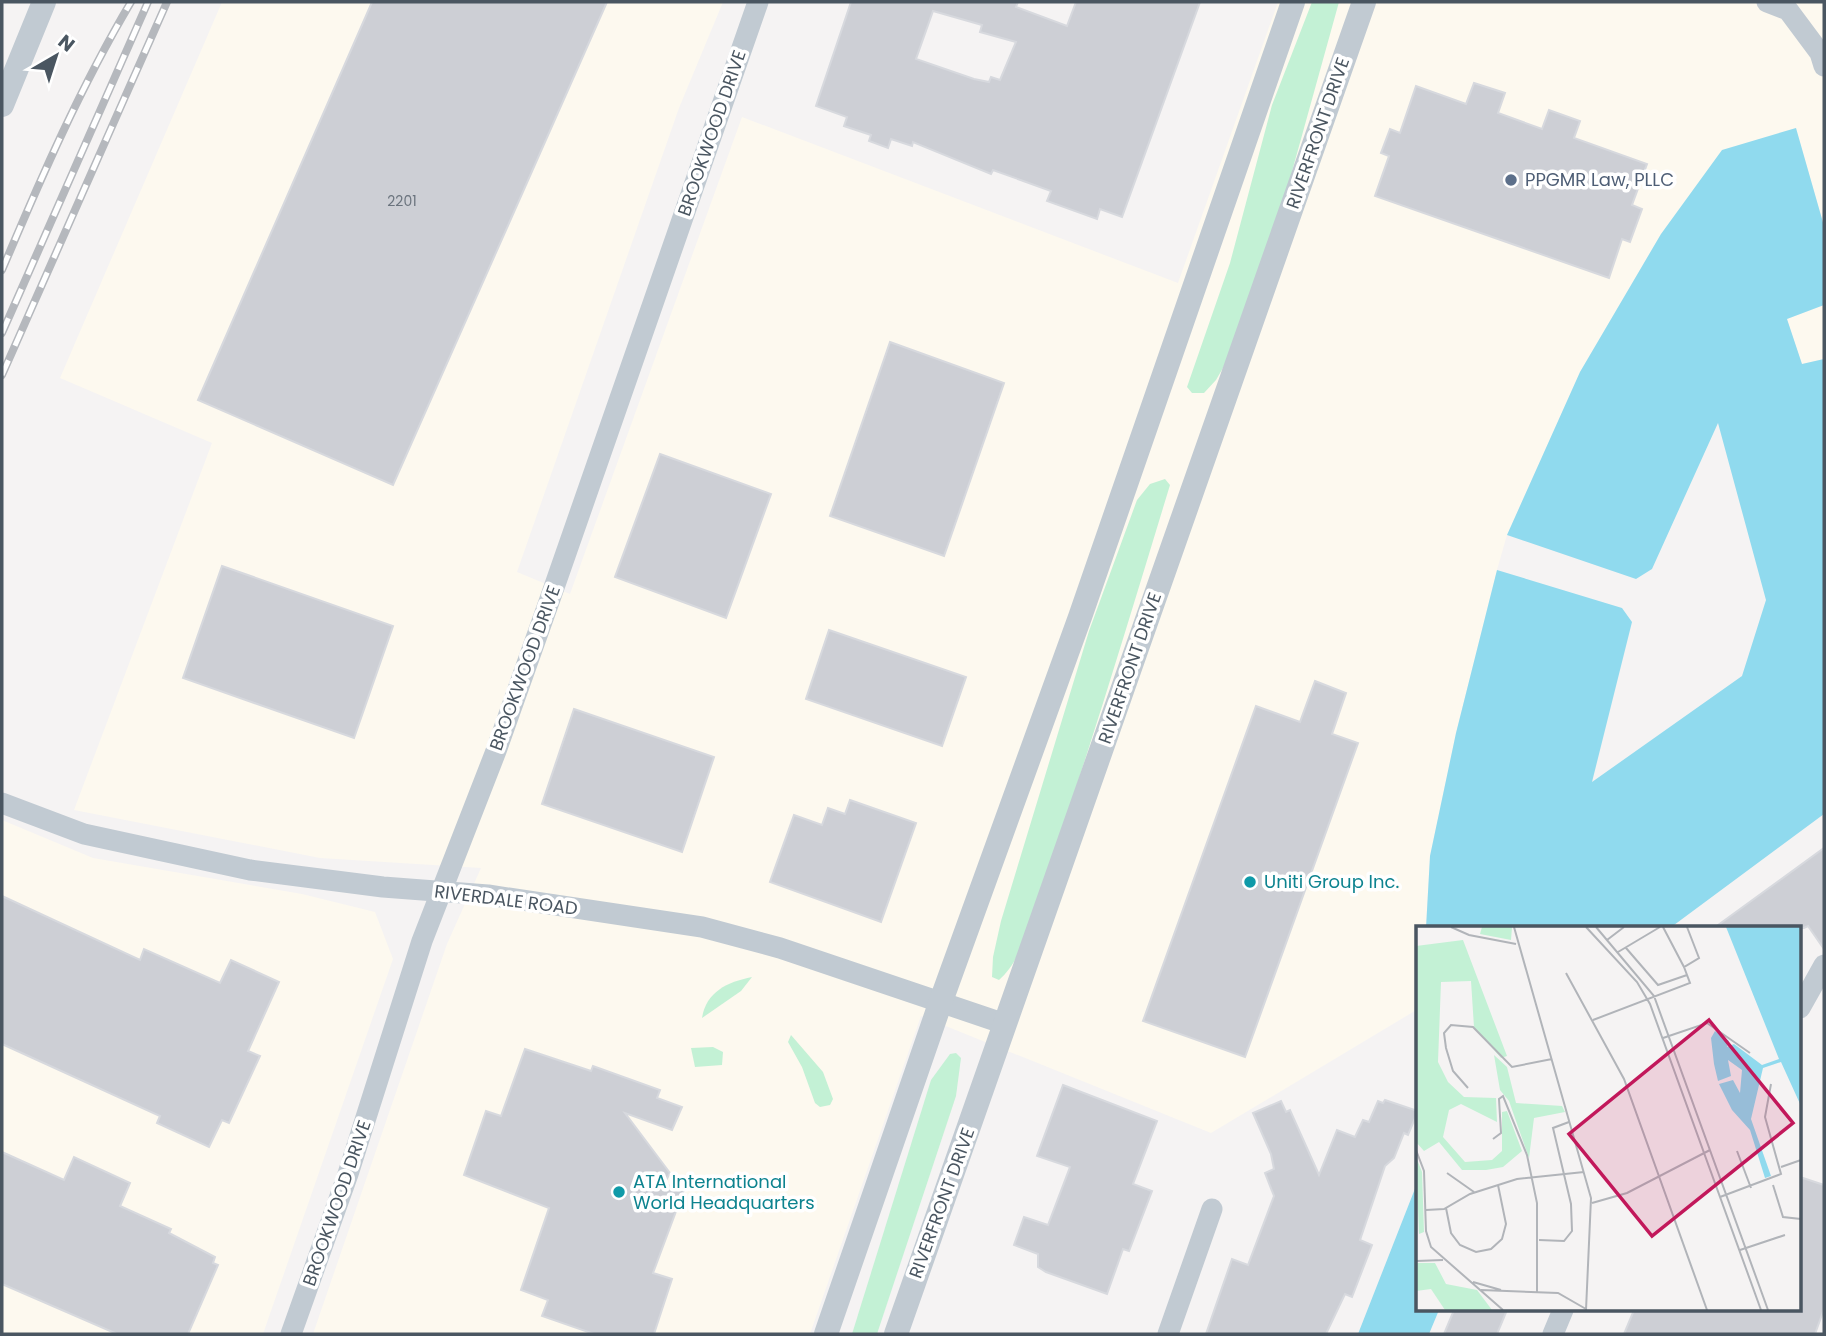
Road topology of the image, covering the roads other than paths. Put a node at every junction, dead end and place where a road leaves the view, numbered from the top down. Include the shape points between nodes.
1 (44, 2) edge
2 (758, 2) edge
3 (1293, 2) edge
4 (1364, 2) edge
5 (1766, 2) edge
6 (1824, 66) edge
7 (2, 105) edge
8 (2, 803) edge
9 (441, 892) junction
10 (1824, 965) edge
11 (941, 1001) junction
12 (1801, 1005) edge
13 (1005, 1024) junction
14 (1212, 1209) dead end
15 (1562, 1312) edge
16 (292, 1334) edge
17 (826, 1334) edge
18 (896, 1334) edge
19 (1168, 1334) edge
20 (1553, 1334) edge

1 - 7 street
2 - 9 street, BROOKWOOD DRIVE via 555,587
3 - 11 street
4 - 13 street, RIVERFRONT DRIVE
5 - 6 street via 1788,10 1820,53
8 - 9 street, RIVERDALE ROAD via 84,834 163,853 250,870
9 - 11 street, RIVERDALE ROAD via 702,927
9 - 16 street, BROOKWOOD DRIVE
10 - 12 street
11 - 13 street, RIVERDALE ROAD
11 - 17 street
13 - 18 street, RIVERFRONT DRIVE
14 - 19 street
15 - 20 street

